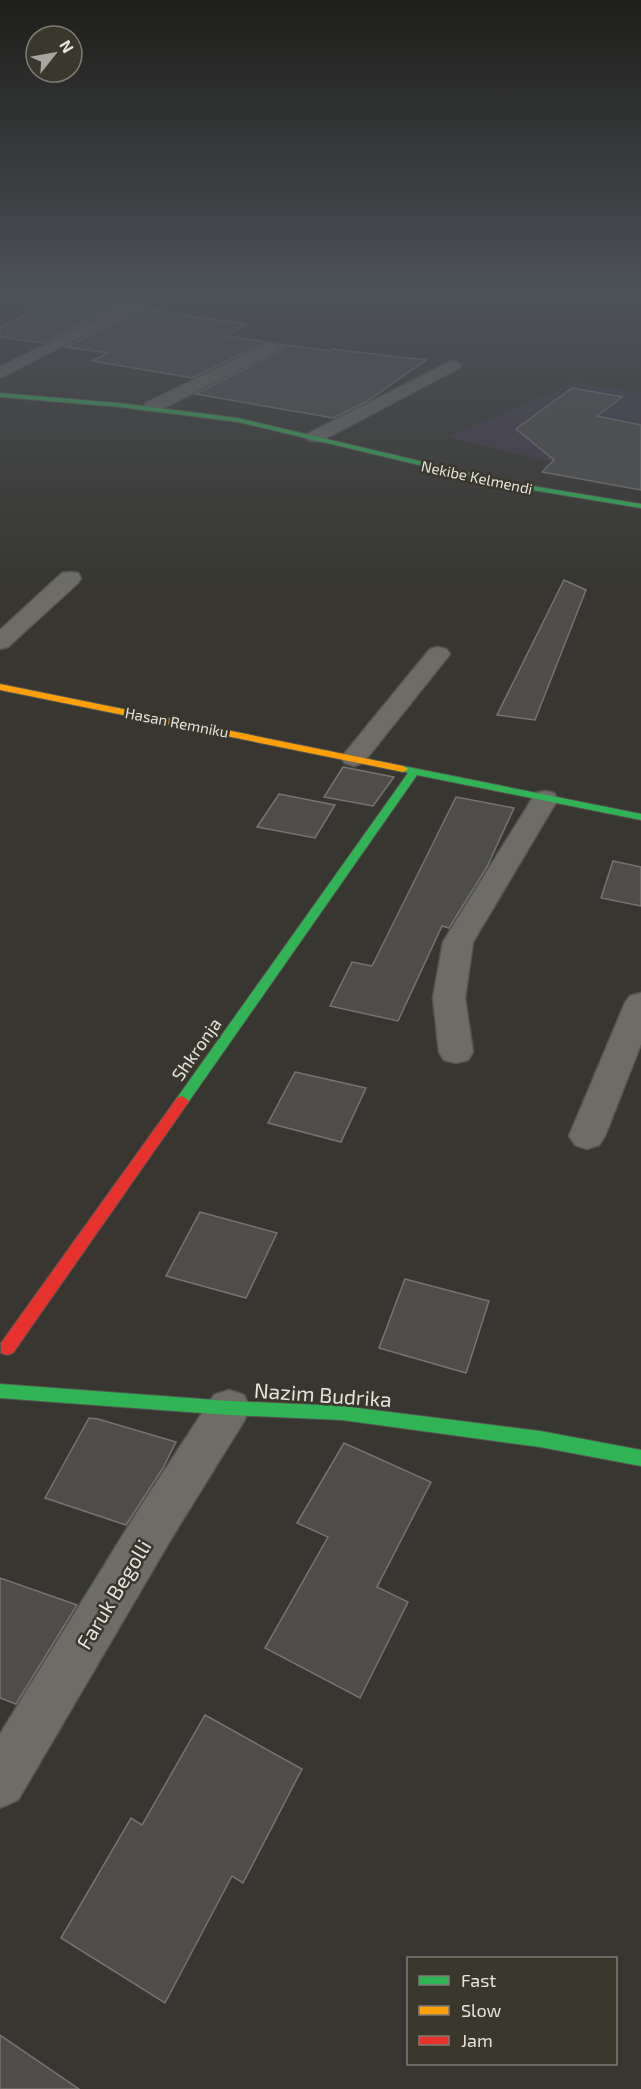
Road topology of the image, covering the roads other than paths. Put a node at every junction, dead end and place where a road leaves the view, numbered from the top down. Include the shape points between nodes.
1 (181, 392) edge
2 (400, 392) edge
3 (0, 395) edge
4 (152, 407) junction
5 (315, 437) junction
6 (641, 506) edge
7 (70, 578) dead end
8 (0, 642) edge
9 (438, 654) dead end
10 (0, 687) edge
11 (354, 758) junction
12 (415, 771) junction
13 (545, 799) junction
14 (641, 817) edge
15 (641, 1003) edge
16 (456, 1052) dead end
17 (587, 1136) dead end
18 (7, 1348) dead end
19 (0, 1391) edge
20 (229, 1408) junction
21 (641, 1458) edge
22 (0, 1782) edge

1 - 4 street
2 - 5 street
3 - 4 street, Nekibe Kelmendi
4 - 5 street, Nekibe Kelmendi
5 - 6 street, Nekibe Kelmendi via 408,463 524,488
7 - 8 street
9 - 11 street
10 - 11 street, Hasan Remniku
11 - 12 street, Hasan Remniku
12 - 13 street, Hasan Remniku
12 - 18 street, Shkronja
13 - 14 street, Hasan Remniku
13 - 16 street via 458,942 449,998
15 - 17 street
19 - 20 street, Nazim Budrika
20 - 21 street, Nazim Budrika via 342,1413 540,1439
20 - 22 street, Faruk Begolli

